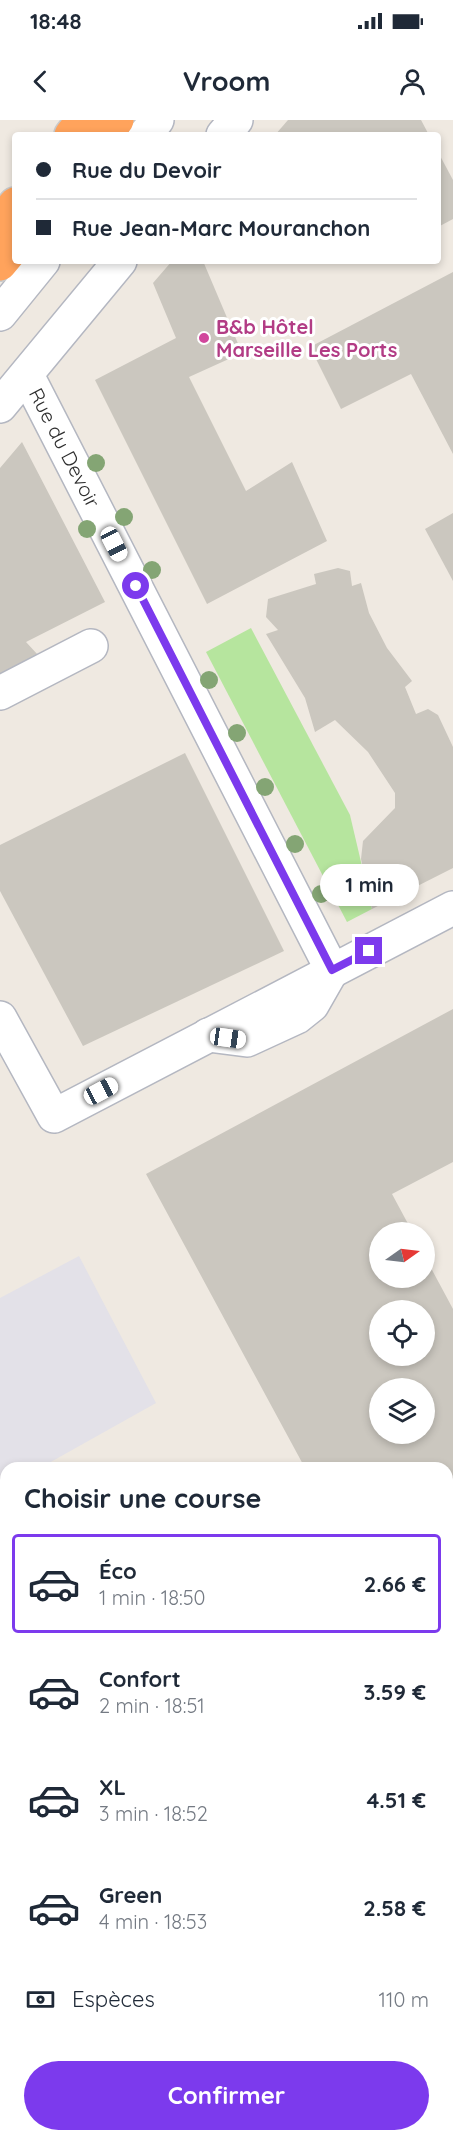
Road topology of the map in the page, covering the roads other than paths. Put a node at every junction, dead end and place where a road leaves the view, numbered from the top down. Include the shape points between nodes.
1 (83, 120) edge
2 (117, 120) edge
3 (157, 120) edge
4 (236, 120) edge
5 (73, 132) edge
6 (107, 132) edge
7 (147, 132) edge
8 (226, 132) edge
9 (12, 208) edge
10 (0, 222) edge
11 (12, 250) edge
12 (0, 264) edge
13 (41, 264) edge
14 (118, 264) edge
15 (0, 314) edge
16 (27, 375) junction
17 (0, 406) edge
18 (92, 646) dead end
19 (0, 693) edge
20 (453, 908) edge
21 (332, 970) junction
22 (0, 1018) edge

1 - 5 highway
2 - 6 highway
3 - 7 street
4 - 8 street
9 - 10 highway
11 - 12 highway
13 - 15 street
14 - 16 street
16 - 17 street
16 - 21 street, Rue du Devoir
18 - 19 street
20 - 21 street
21 - 22 street via 54,1116

